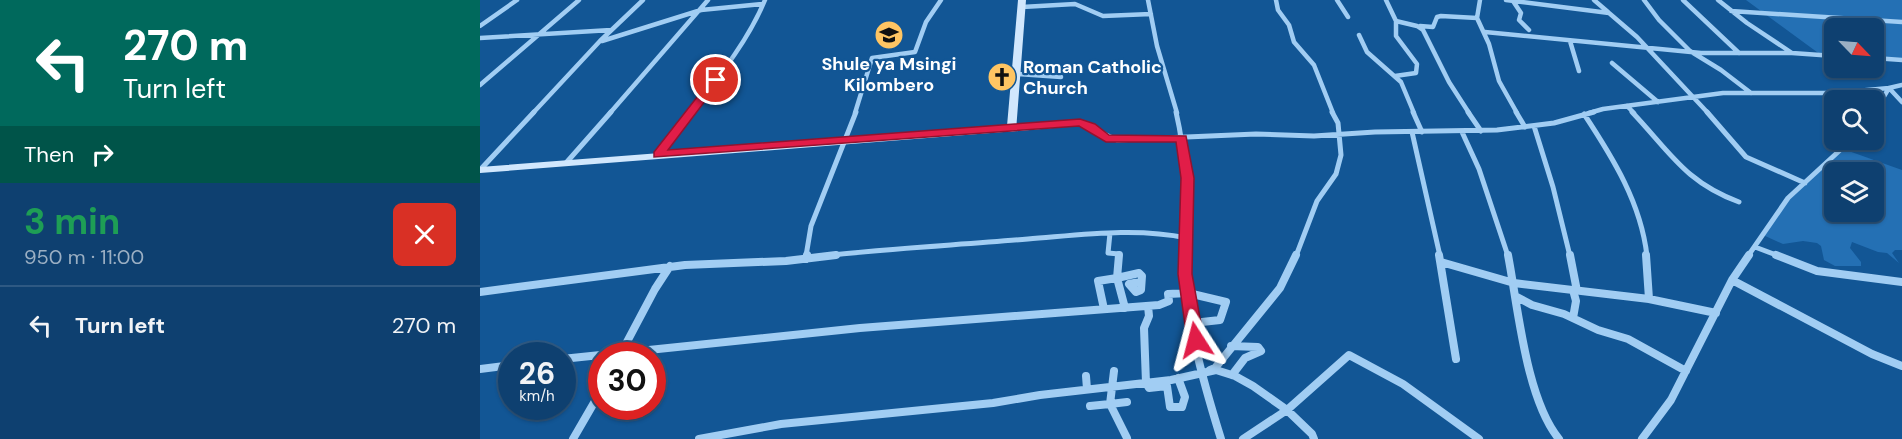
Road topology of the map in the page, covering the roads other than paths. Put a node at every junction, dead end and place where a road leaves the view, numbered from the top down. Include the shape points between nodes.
1 (517, 0) edge
2 (579, 0) edge
3 (643, 0) edge
4 (708, 0) edge
5 (941, 0) edge
6 (1148, 0) edge
7 (1276, 0) edge
8 (1337, 0) edge
9 (1386, 0) edge
10 (1480, 0) edge
11 (1506, 0) edge
12 (1594, 0) edge
13 (1644, 0) edge
14 (1683, 0) edge
15 (1718, 0) edge
16 (1513, 1) edge
17 (764, 2) edge
18 (1022, 3) edge
19 (1731, 11) junction
20 (695, 13) junction
21 (1609, 13) junction
22 (1151, 14) junction
23 (1348, 17) dead end
24 (1477, 18) junction
25 (1396, 21) junction
26 (1902, 22) edge
27 (480, 26) edge
28 (1417, 26) junction
29 (612, 30) junction
30 (1529, 30) dead end
31 (1485, 32) junction
32 (539, 35) junction
33 (1359, 35) dead end
34 (480, 38) edge
35 (1570, 40) junction
36 (599, 42) junction
37 (1645, 47) junction
38 (1690, 51) junction
39 (1739, 53) junction
40 (1792, 53) junction
41 (1824, 55) edge
42 (1884, 59) edge
43 (1902, 60) edge
44 (1612, 63) dead end
45 (1579, 72) dead end
46 (1018, 74) junction
47 (1395, 76) junction
48 (1061, 77) dead end
49 (1902, 84) edge
50 (480, 85) edge
51 (1889, 88) junction
52 (1751, 93) junction
53 (1694, 98) junction
54 (1884, 99) edge
55 (1659, 102) junction
56 (1902, 102) edge
57 (1627, 106) junction
58 (1584, 114) junction
59 (1534, 126) junction
60 (1525, 127) junction
61 (1012, 129) junction
62 (1481, 131) junction
63 (1412, 132) junction
64 (1422, 132) junction
65 (1462, 132) junction
66 (1340, 134) junction
67 (1182, 139) junction
68 (846, 142) junction
69 (1840, 150) edge
70 (659, 155) junction
71 (566, 163) junction
72 (480, 170) edge
73 (1805, 183) junction
74 (1739, 201) dead end
75 (1110, 233) junction
76 (1187, 238) junction
77 (1755, 247) junction
78 (806, 259) junction
79 (1442, 262) junction
80 (670, 267) junction
81 (1117, 278) junction
82 (1732, 280) junction
83 (1140, 282) dead end
84 (1902, 282) edge
85 (1514, 283) junction
86 (1575, 290) junction
87 (480, 292) edge
88 (1188, 292) junction
89 (1517, 297) junction
90 (1649, 299) junction
91 (1148, 306) junction
92 (1125, 308) junction
93 (1104, 309) junction
94 (1716, 313) junction
95 (1573, 318) junction
96 (1193, 323) junction
97 (627, 342) edge
98 (1231, 346) junction
99 (666, 350) edge
100 (1456, 359) dead end
101 (1902, 366) edge
102 (498, 367) edge
103 (480, 369) edge
104 (1686, 370) junction
105 (1114, 371) dead end
106 (1201, 373) junction
107 (1232, 375) junction
108 (1086, 376) dead end
109 (1178, 378) junction
110 (1146, 383) junction
111 (1114, 386) junction
112 (1087, 389) junction
113 (1127, 402) dead end
114 (1110, 404) junction
115 (1090, 406) dead end
116 (1287, 410) junction
117 (588, 413) edge
118 (1127, 438) edge
119 (573, 439) edge
120 (699, 439) edge
121 (1221, 439) edge
122 (1243, 439) edge
123 (1314, 439) edge
124 (1479, 439) edge
125 (1559, 439) edge
126 (1642, 439) edge

1 - 27 street
2 - 32 street
3 - 29 street
4 - 20 street
5 - 68 street via 926,22 915,51 872,58
6 - 22 street
7 - 66 street via 1294,42 1314,65
8 - 23 street
9 - 25 street
10 - 24 street
11 - 16 street
12 - 21 street
13 - 38 street
14 - 39 street
15 - 19 street
16 - 21 street
16 - 30 street via 1521,13 1519,20
17 - 20 street
17 - 70 street via 716,80
18 - 22 street via 1075,4 1102,16
18 - 46 street
19 - 26 street
19 - 40 street
20 - 36 street
20 - 71 street
21 - 37 street
22 - 67 street
24 - 28 street via 1441,16 1433,27
24 - 31 street
25 - 28 street
25 - 47 street via 1396,36 1417,64 1416,73
28 - 62 street via 1423,30 1449,82
29 - 32 street
29 - 36 street
31 - 35 street
31 - 60 street via 1499,81
32 - 34 street
32 - 50 street
33 - 47 street via 1367,52
35 - 37 street
35 - 45 street
36 - 72 street
37 - 38 street
37 - 53 street
38 - 39 street
38 - 52 street
39 - 40 street
40 - 41 street
42 - 43 street
44 - 55 street
46 - 48 street
46 - 61 street
47 - 64 street via 1410,99
49 - 51 street
51 - 52 street via 1819,94
51 - 54 street
51 - 56 street
52 - 53 street
53 - 55 street
53 - 73 street via 1746,157
55 - 57 street
57 - 58 street
57 - 74 street via 1686,174 1713,192
58 - 59 street
58 - 90 street via 1615,160 1635,206 1645,243
59 - 60 street
59 - 86 street via 1562,217
60 - 62 street
61 - 67 street via 1080,123 1091,126 1106,139
61 - 68 street
62 - 65 street
63 - 64 street
63 - 66 street
63 - 79 street
64 - 65 street
65 - 85 street via 1506,247
66 - 67 street
66 - 98 street via 1341,155 1336,174 1317,201 1280,288
67 - 76 street via 1187,178
68 - 70 street
68 - 78 street via 811,226
69 - 73 street
70 - 71 street
71 - 72 street
73 - 77 street via 1788,198
75 - 76 street via 1163,233
75 - 78 street via 918,246
75 - 81 street via 1108,253 1119,254
76 - 88 street
77 - 82 street
77 - 84 street via 1817,271
78 - 80 street
79 - 85 street
79 - 100 street
80 - 87 street
80 - 97 street
81 - 83 street via 1139,273
81 - 92 street
81 - 93 street via 1098,281
82 - 94 street
82 - 101 street
85 - 86 street
85 - 89 street
86 - 90 street
86 - 95 street
88 - 91 street via 1168,294 1169,301
88 - 96 street
88 - 96 street via 1226,302 1220,320
89 - 95 street
89 - 125 street via 1533,388 1549,427
90 - 94 street
91 - 92 street
91 - 110 street via 1144,328
92 - 93 street
93 - 99 street
94 - 104 street
95 - 104 street via 1628,339
96 - 106 street
98 - 106 street via 1215,368
98 - 107 street via 1258,347 1261,351 1245,358
102 - 103 street
104 - 126 street via 1671,400
105 - 111 street
106 - 107 street via 1216,370
106 - 109 street
106 - 121 street
107 - 116 street
108 - 112 street
109 - 110 street
109 - 110 street via 1185,397 1182,407 1170,407 1167,386 1149,388
110 - 111 street
111 - 112 street
111 - 114 street
112 - 120 street via 993,403 781,424
113 - 114 street
114 - 115 street
114 - 118 street
116 - 122 street
116 - 123 street
116 - 124 street via 1348,355 1403,384
117 - 119 street

